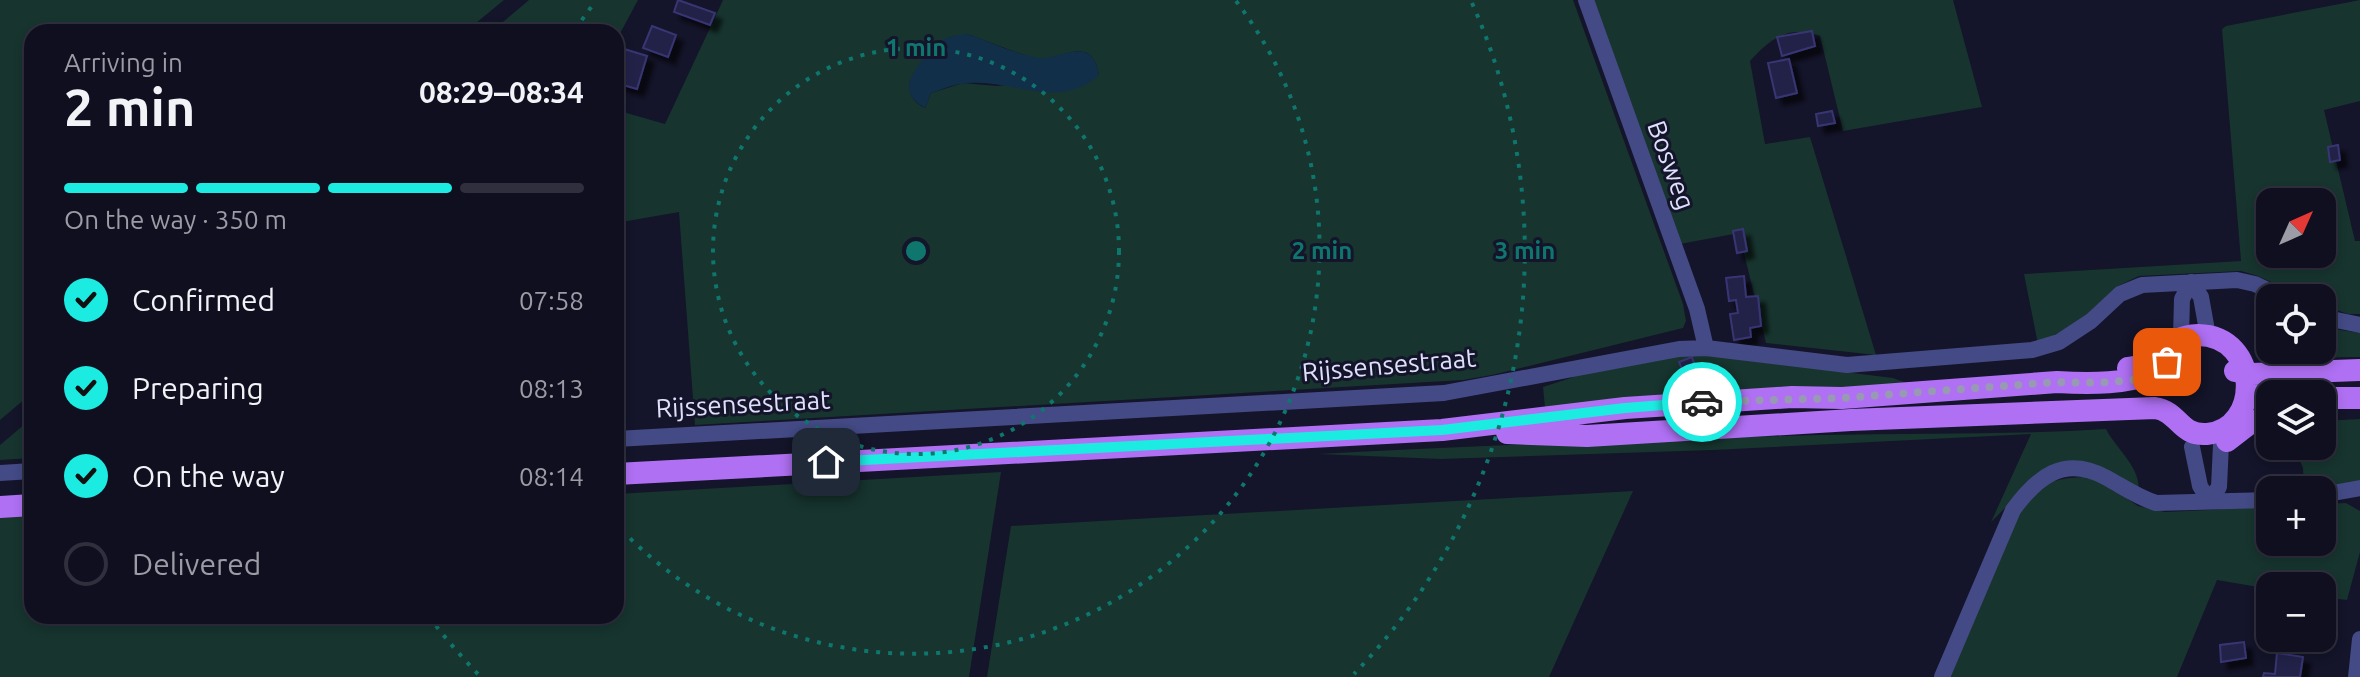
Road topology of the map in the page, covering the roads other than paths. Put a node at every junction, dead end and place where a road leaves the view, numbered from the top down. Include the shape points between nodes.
1 (1586, 0) edge
2 (2191, 282) junction
3 (2256, 285) edge
4 (2336, 322) edge
5 (2360, 325) edge
6 (2208, 336) junction
7 (2181, 345) junction
8 (1706, 348) junction
9 (2244, 368) junction
10 (2356, 370) edge
11 (2159, 372) junction
12 (2057, 382) junction
13 (2336, 398) edge
14 (2356, 399) edge
15 (2336, 406) edge
16 (2157, 415) junction
17 (2253, 416) edge
18 (1442, 430) junction
19 (2221, 437) junction
20 (624, 439) edge
21 (2192, 447) junction
22 (24, 472) edge
23 (0, 473) edge
24 (624, 474) edge
25 (2360, 488) edge
26 (2336, 492) edge
27 (2256, 500) edge
28 (2209, 501) junction
29 (24, 506) edge
30 (0, 507) edge
31 (2360, 639) edge
32 (1942, 677) edge
33 (2356, 677) edge

1 - 8 street, Bosweg via 1697,309
2 - 3 street, Rijssensestraat
2 - 6 street via 2201,297
2 - 7 street via 2182,299
2 - 8 street, Rijssensestraat via 2142,285 2120,294 2059,342 2032,350 1847,365
4 - 5 street
6 - 7 main road
6 - 9 main road via 2226,344
7 - 9 main road via 2214,352 2234,371
7 - 11 main road
7 - 12 main road via 2162,347 2134,368 2080,373
8 - 20 street, Rijssensestraat via 1444,393
9 - 10 main road
9 - 17 main road
11 - 12 main road via 2118,381
11 - 16 main road via 2154,391
12 - 18 main road via 1639,407
13 - 14 main road
14 - 15 main road
16 - 18 main road via 2052,412 1587,436
16 - 19 main road via 2167,410 2181,426
16 - 21 main road via 2170,433
17 - 19 main road
18 - 24 main road
19 - 21 main road
19 - 28 street via 2219,487
21 - 28 street via 2200,486
22 - 23 street
25 - 26 street
27 - 28 street
28 - 32 street via 2156,503 2084,469 2067,468 2039,480 2013,510
29 - 30 main road
31 - 33 street

